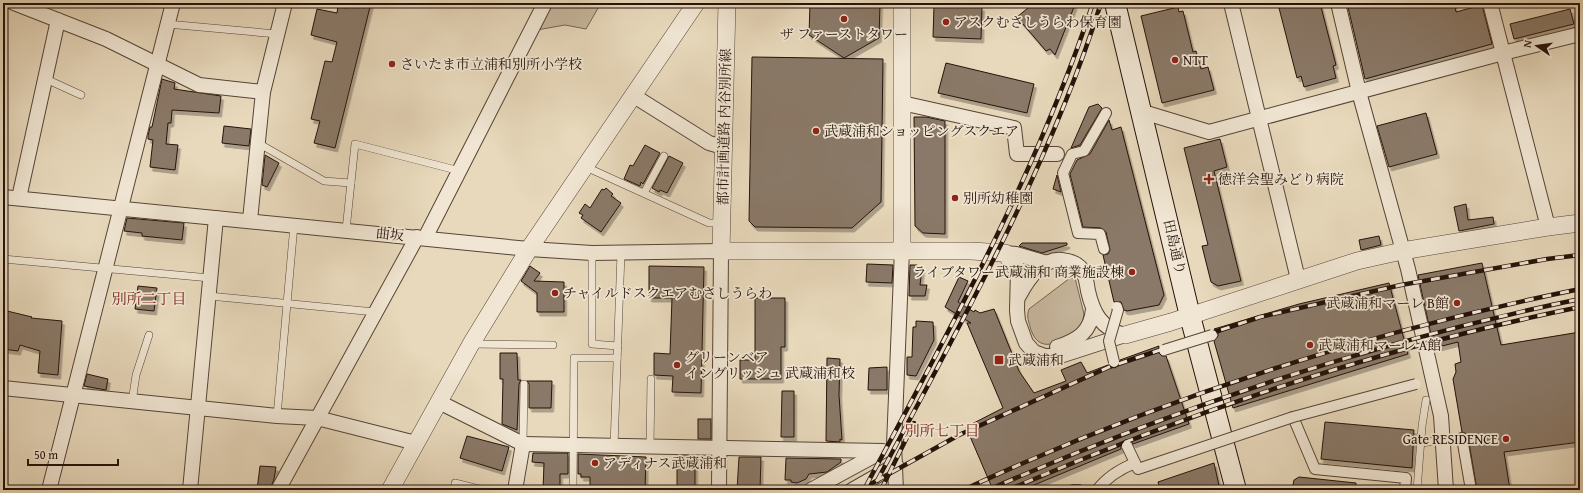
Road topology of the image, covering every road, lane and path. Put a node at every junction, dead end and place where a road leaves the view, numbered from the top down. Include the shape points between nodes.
1 (14, 3) edge
2 (173, 3) edge
3 (285, 3) edge
4 (545, 3) edge
5 (696, 3) edge
6 (727, 3) edge
7 (902, 3) edge
8 (1116, 3) edge
9 (1230, 3) edge
10 (1338, 3) edge
11 (1490, 3) edge
12 (58, 20) junction
13 (167, 24) junction
14 (277, 34) junction
15 (1580, 34) edge
16 (1503, 53) junction
17 (157, 64) junction
18 (46, 79) junction
19 (263, 92) junction
20 (1359, 92) junction
21 (81, 95) dead end
22 (634, 96) junction
23 (902, 102) junction
24 (1142, 112) junction
25 (1106, 113) dead end
26 (1260, 118) junction
27 (258, 143) junction
28 (723, 147) junction
29 (664, 156) dead end
30 (1062, 162) junction
31 (586, 167) junction
32 (460, 171) junction
33 (351, 184) junction
34 (644, 193) junction
35 (3, 197) edge
36 (19, 198) junction
37 (121, 207) junction
38 (216, 218) junction
39 (250, 220) junction
40 (1580, 223) edge
41 (722, 224) junction
42 (294, 225) junction
43 (1548, 226) junction
44 (346, 230) junction
45 (421, 237) junction
46 (529, 249) junction
47 (1104, 249) dead end
48 (902, 250) junction
49 (721, 251) junction
50 (1402, 251) junction
51 (592, 253) junction
52 (621, 253) junction
53 (1005, 253) junction
54 (3, 259) edge
55 (1047, 263) junction
56 (106, 269) junction
57 (1018, 271) joint
58 (210, 278) junction
59 (1298, 279) junction
60 (208, 296) junction
61 (1017, 300) junction
62 (287, 305) junction
63 (1093, 309) junction
64 (1115, 311) dead end
65 (374, 312) junction
66 (1190, 316) junction
67 (149, 334) dead end
68 (1125, 335) junction
69 (1212, 335) dead end
70 (471, 344) junction
71 (553, 345) dead end
72 (618, 346) junction
73 (1167, 352) dead end
74 (1036, 353) junction
75 (617, 358) junction
76 (1114, 362) dead end
77 (651, 379) dead end
78 (524, 384) dead end
79 (1416, 384) dead end
80 (3, 388) edge
81 (73, 395) junction
82 (1426, 400) dead end
83 (132, 402) junction
84 (439, 402) junction
85 (198, 408) junction
86 (277, 416) junction
87 (1292, 417) junction
88 (317, 418) junction
89 (1222, 437) junction
90 (1462, 438) dead end
91 (1442, 440) junction
92 (416, 443) junction
93 (1421, 443) junction
94 (523, 444) junction
95 (573, 445) junction
96 (614, 446) junction
97 (1128, 446) dead end
98 (650, 447) junction
99 (719, 447) junction
100 (889, 448) junction
101 (1135, 463) junction
102 (896, 465) junction
103 (455, 483) dead end
104 (49, 490) edge
105 (190, 490) edge
106 (278, 490) edge
107 (390, 490) edge
108 (484, 490) edge
109 (515, 490) edge
110 (573, 490) edge
111 (718, 490) edge
112 (811, 490) edge
113 (852, 490) edge
114 (896, 490) edge
115 (1073, 490) edge
116 (1080, 490) edge
117 (1096, 490) edge
118 (1236, 490) edge
119 (1405, 490) edge
120 (1417, 490) edge
121 (1446, 490) edge
122 (1471, 490) edge

1 - 12 street
2 - 13 street
3 - 14 street
4 - 32 street
5 - 22 street
6 - 28 street, 都市計画道路 内谷別所線
7 - 23 street
8 - 24 main road, 田島通り
9 - 26 street
10 - 20 street
11 - 16 street
12 - 17 street via 106,39
12 - 18 street
13 - 14 lane
13 - 17 street
14 - 19 street
15 - 16 street
16 - 20 street
16 - 43 street
17 - 19 street via 199,85
17 - 37 street
18 - 21 lane
18 - 36 street
19 - 27 street
20 - 26 street
20 - 50 street
22 - 28 street via 710,143
22 - 31 street
23 - 30 street via 1014,128 1017,154
23 - 48 street
24 - 26 street via 1209,132
24 - 66 main road, 田島通り
25 - 30 street via 1084,151 1072,154
26 - 59 street
27 - 33 lane via 324,181
27 - 39 street
28 - 41 street, 都市計画道路 内谷別所線
29 - 34 lane
30 - 47 street via 1078,233 1100,234
31 - 34 lane
31 - 46 street
32 - 33 lane via 355,144
32 - 45 street
33 - 44 lane
34 - 41 lane via 709,223
35 - 36 street, 曲坂
36 - 37 street, 曲坂
37 - 38 street, 曲坂
37 - 56 street
38 - 39 street, 曲坂
38 - 58 street
39 - 42 street, 曲坂
40 - 43 street
41 - 49 street, 都市計画道路 内谷別所線
42 - 44 street, 曲坂
42 - 62 lane
43 - 50 street
44 - 45 street, 曲坂
45 - 46 street, 曲坂
45 - 65 street
46 - 51 street, 曲坂
46 - 70 street
48 - 49 street
48 - 53 street
48 - 100 street
49 - 52 street, 曲坂
49 - 99 street
50 - 59 street via 1357,261
50 - 91 street via 1441,416
51 - 52 street, 曲坂
51 - 72 lane via 592,344
52 - 72 lane
53 - 55 street
53 - 57 street
54 - 56 lane
55 - 61 street via 1032,276
55 - 63 street via 1064,260 1079,266 1086,278
56 - 58 lane
56 - 81 street
57 - 61 street
58 - 60 street
59 - 66 street
60 - 62 lane
60 - 85 street
61 - 74 street via 1021,332 1026,343
62 - 65 lane
62 - 86 lane
63 - 68 street via 1107,327
63 - 74 street via 1090,325 1082,335 1069,344
64 - 76 street, bridge via 1109,341
65 - 88 street
66 - 68 street
66 - 89 main road, 田島通り
67 - 83 lane via 136,375
68 - 74 street via 1060,356
69 - 73 street, bridge
70 - 71 lane
70 - 84 street
72 - 75 lane
75 - 95 lane via 574,358
75 - 96 lane
77 - 98 lane
78 - 94 lane
79 - 87 street, bridge
80 - 81 street
81 - 83 street
81 - 104 street
82 - 93 lane
83 - 85 street
84 - 92 street
84 - 94 street
85 - 86 street
85 - 105 street
86 - 88 street
87 - 101 street, bridge via 1138,469
87 - 119 street via 1315,469 1406,478
88 - 92 street
88 - 106 street
89 - 117 street via 1124,470 1108,478
89 - 118 main road, 田島通り
90 - 122 street
91 - 93 lane
91 - 121 street
92 - 107 street
93 - 120 lane
94 - 95 street
94 - 109 street
95 - 96 street
95 - 110 lane
96 - 98 street
97 - 101 street, bridge
98 - 99 street
99 - 100 street
99 - 111 street
100 - 102 street
100 - 112 street
101 - 117 street, bridge via 1123,468
102 - 113 street
102 - 114 street
103 - 108 lane
115 - 116 street

